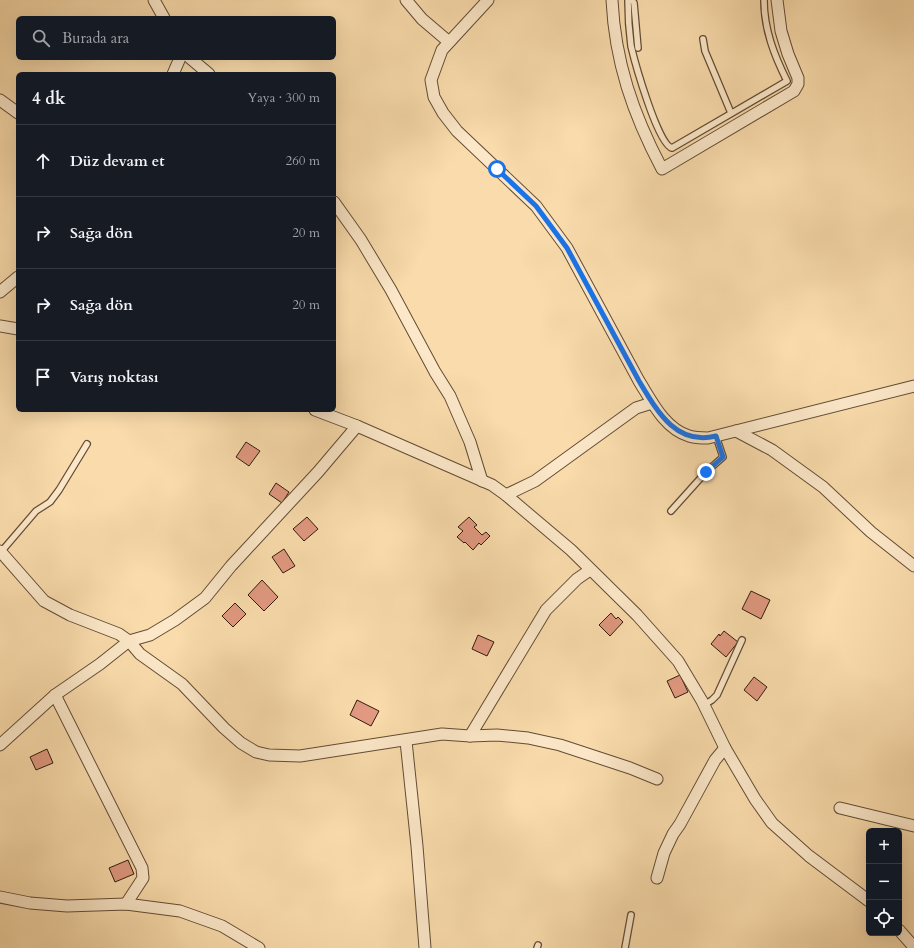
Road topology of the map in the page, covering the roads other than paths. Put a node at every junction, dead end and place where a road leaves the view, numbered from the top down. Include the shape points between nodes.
1 (154, 0) edge
2 (406, 0) edge
3 (488, 0) edge
4 (612, 0) edge
5 (628, 0) edge
6 (632, 0) edge
7 (764, 0) edge
8 (776, 0) edge
9 (163, 16) edge
10 (704, 39) dead end
11 (449, 42) junction
12 (638, 48) dead end
13 (179, 60) edge
14 (192, 60) edge
15 (174, 72) edge
16 (207, 72) edge
17 (0, 100) edge
18 (16, 112) edge
19 (731, 113) junction
20 (336, 205) edge
21 (16, 279) edge
22 (0, 292) edge
23 (0, 326) edge
24 (16, 329) edge
25 (914, 386) edge
26 (652, 403) junction
27 (320, 412) edge
28 (357, 426) junction
29 (736, 431) junction
30 (716, 436) junction
31 (87, 444) dead end
32 (482, 481) junction
33 (506, 495) junction
34 (671, 511) dead end
35 (0, 551) edge
36 (914, 566) edge
37 (590, 570) junction
38 (742, 640) dead end
39 (129, 641) junction
40 (55, 695) junction
41 (704, 705) junction
42 (470, 736) junction
43 (406, 741) junction
44 (0, 745) edge
45 (725, 748) junction
46 (657, 779) dead end
47 (840, 808) dead end
48 (914, 826) edge
49 (657, 878) dead end
50 (0, 897) edge
51 (868, 900) edge
52 (126, 904) junction
53 (631, 915) dead end
54 (902, 933) edge
55 (914, 947) edge
56 (259, 948) edge
57 (425, 948) edge
58 (625, 948) edge

1 - 9 street
2 - 11 street via 422,19
3 - 11 street
4 - 8 street via 616,43 624,78 646,138 662,168 797,87 798,78 781,32
5 - 19 lane via 631,46 641,85 668,146 674,148
6 - 12 lane
7 - 19 lane via 769,37 776,60 787,81
10 - 19 lane via 705,51
11 - 26 street via 442,50 431,80 434,97 457,131 536,206 567,248
13 - 15 street
14 - 16 street
17 - 18 street
20 - 32 street via 391,290 450,396 470,442
21 - 22 street
23 - 24 street
25 - 29 street
26 - 30 street via 666,422 690,437
26 - 33 street via 636,408 535,481
27 - 28 street
28 - 32 street
28 - 39 street via 205,598 150,635
29 - 30 street
29 - 36 street via 772,450 823,487 871,532
30 - 34 lane via 723,457
31 - 35 lane via 50,502 36,511
32 - 33 street
33 - 37 street via 571,550
35 - 39 street via 44,601
37 - 41 street via 637,615 678,661
37 - 42 street via 577,579 546,610
38 - 41 lane via 717,695
39 - 40 street
39 - 43 street via 140,654 182,684 241,744 256,752 300,756
40 - 44 street
40 - 52 street via 142,868 143,878
41 - 45 street
42 - 43 street via 442,734
42 - 46 street via 520,738 560,745
43 - 57 street
45 - 49 street via 715,760 673,834
45 - 51 street via 772,823 809,856
47 - 48 street
50 - 52 street via 67,906
52 - 56 street via 180,911 222,926
53 - 58 lane
54 - 55 street

